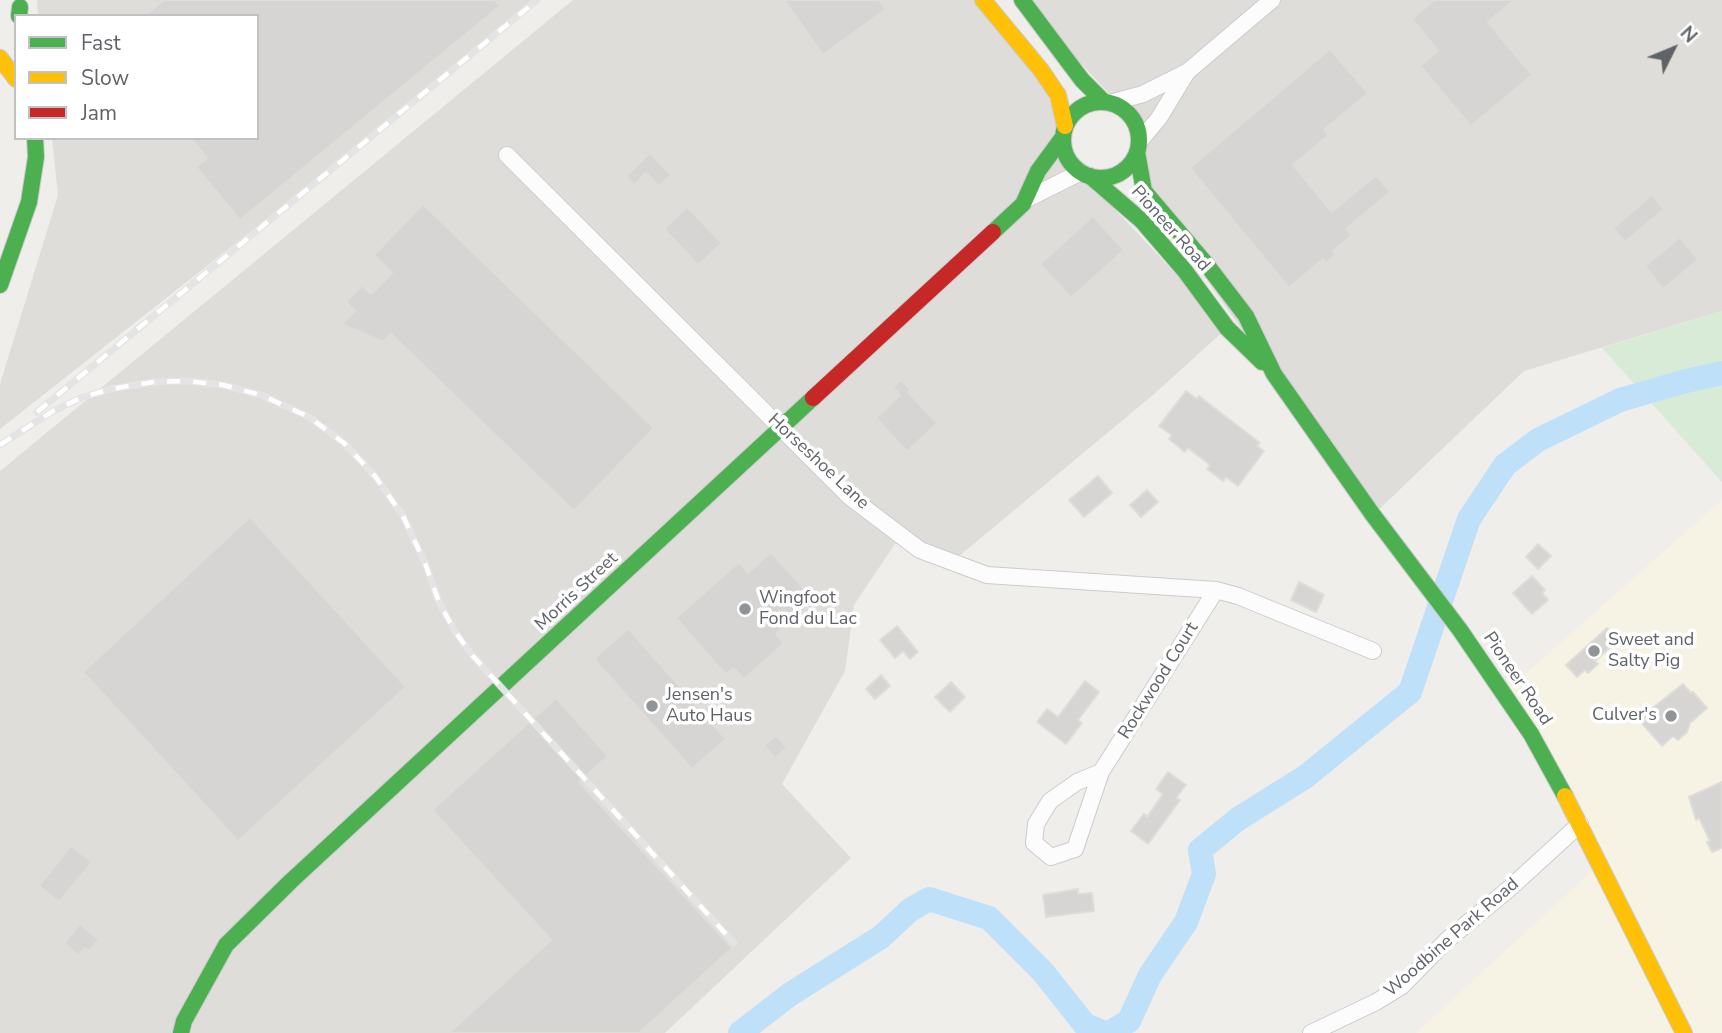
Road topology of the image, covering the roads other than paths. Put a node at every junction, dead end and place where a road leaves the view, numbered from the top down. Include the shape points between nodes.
1 (983, 0) edge
2 (1022, 0) edge
3 (1272, 0) edge
4 (22, 8) edge
5 (0, 24) edge
6 (0, 58) edge
7 (1187, 72) junction
8 (14, 76) edge
9 (1107, 103) junction
10 (1064, 132) junction
11 (35, 140) edge
12 (1138, 147) junction
13 (507, 155) dead end
14 (1086, 174) junction
15 (1027, 199) junction
16 (0, 285) edge
17 (1274, 374) junction
18 (781, 428) junction
19 (1216, 590) junction
20 (1373, 651) dead end
21 (1101, 772) junction
22 (1580, 824) junction
23 (181, 1033) edge
24 (1311, 1033) edge
25 (1684, 1033) edge

1 - 10 main road via 1058,95
2 - 9 main road via 1082,80
3 - 7 street
4 - 5 main road
6 - 8 main road
7 - 9 street via 1143,94
7 - 12 street
9 - 10 main road via 1080,108
9 - 12 main road via 1128,114 1135,124
10 - 14 main road via 1069,160
10 - 15 main road, Morris Street via 1038,171
11 - 16 main road via 29,202
12 - 14 main road via 1123,171 1113,176
12 - 17 main road, Pioneer Road via 1144,191 1246,316
13 - 18 street, Horseshoe Lane
14 - 15 street, Morris Street
14 - 17 main road, Pioneer Road via 1142,221 1227,328
15 - 18 main road, Morris Street
17 - 22 main road, Pioneer Road via 1531,734
18 - 19 street, Horseshoe Lane via 850,497 920,550 987,575
18 - 23 main road, Morris Street via 226,945
19 - 20 street, Horseshoe Lane
19 - 21 street, Rockwood Court
21 - 21 street, Rockwood Court via 1050,801 1037,824 1034,843 1051,857 1075,849
22 - 24 street, Woodbine Park Road via 1398,989
22 - 25 main road, Pioneer Road

